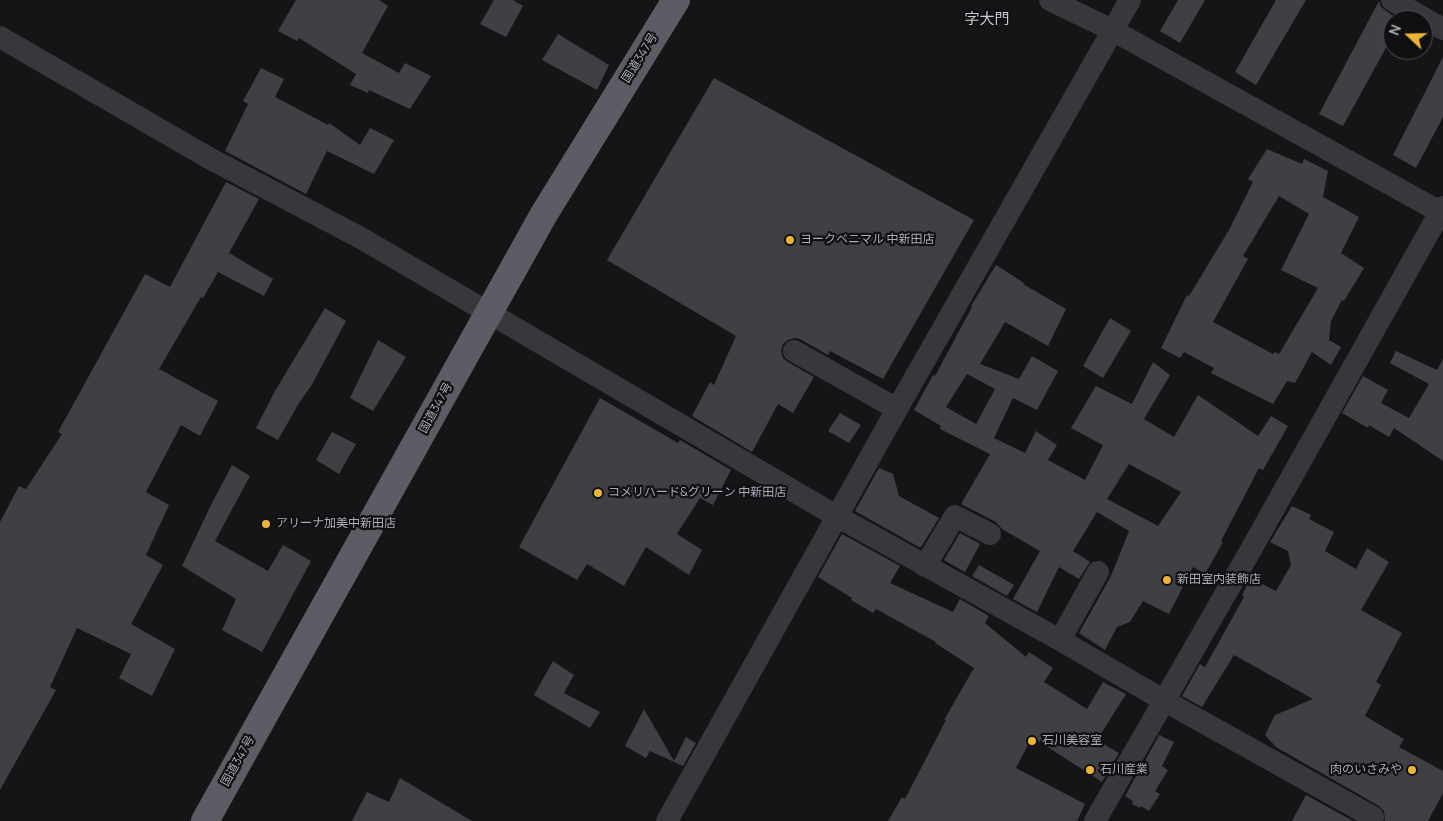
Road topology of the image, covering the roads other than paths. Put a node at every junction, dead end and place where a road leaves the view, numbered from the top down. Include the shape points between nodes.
1 (676, 0) edge
2 (1050, 0) edge
3 (1130, 0) edge
4 (1392, 0) edge
5 (1443, 29) edge
6 (1112, 30) junction
7 (0, 37) edge
8 (1441, 209) edge
9 (488, 314) junction
10 (794, 352) dead end
11 (897, 410) junction
12 (838, 517) junction
13 (990, 534) dead end
14 (925, 566) junction
15 (1098, 572) dead end
16 (1060, 640) junction
17 (1165, 701) junction
18 (1372, 817) dead end
19 (205, 821) edge
20 (666, 821) edge
21 (1095, 821) edge

1 - 9 highway, 国道347号 via 544,214
2 - 6 street
3 - 6 street
4 - 5 street
6 - 8 street
6 - 11 street
7 - 9 street via 209,158 361,238
8 - 17 street
9 - 12 street
9 - 19 highway, 国道347号
10 - 11 street
11 - 12 street
12 - 14 street
12 - 20 street
13 - 14 street via 955,516
14 - 16 street
15 - 16 street
16 - 17 street
17 - 18 street
17 - 21 street

